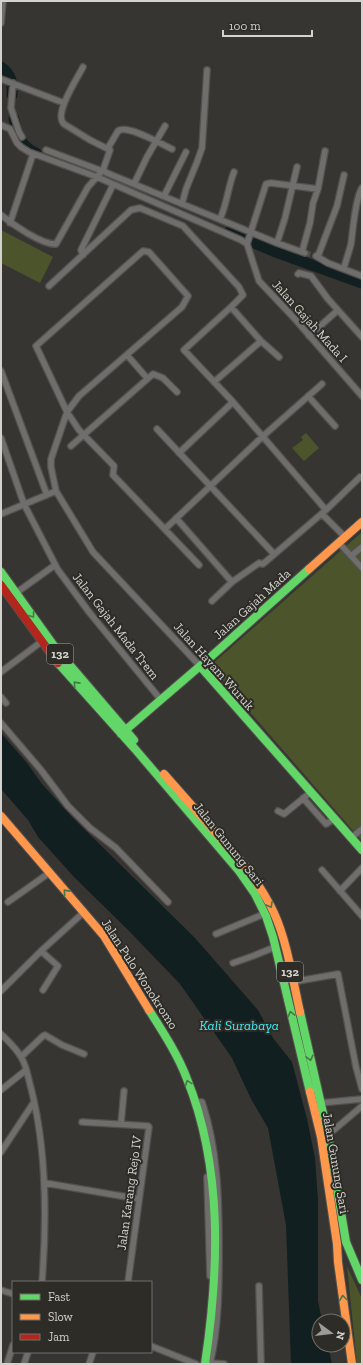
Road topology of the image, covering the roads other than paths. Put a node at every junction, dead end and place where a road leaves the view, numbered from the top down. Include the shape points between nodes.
1 (3, 1) edge
2 (1, 23) edge
3 (83, 67) dead end
4 (207, 70) dead end
5 (1, 79) edge
6 (11, 83) junction
7 (64, 103) junction
8 (1, 125) edge
9 (165, 126) dead end
10 (18, 136) junction
11 (157, 141) junction
12 (109, 149) junction
13 (172, 149) dead end
14 (325, 151) dead end
15 (186, 152) dead end
16 (33, 154) junction
17 (297, 167) dead end
18 (234, 172) dead end
19 (100, 174) junction
20 (344, 175) dead end
21 (134, 184) junction
22 (113, 185) junction
23 (292, 185) junction
24 (362, 188) edge
25 (318, 189) junction
26 (164, 196) junction
27 (182, 204) junction
28 (1, 215) edge
29 (220, 220) junction
30 (10, 223) junction
31 (251, 234) junction
32 (248, 243) junction
33 (277, 243) junction
34 (83, 255) junction
35 (344, 268) junction
36 (298, 274) dead end
37 (362, 276) edge
38 (49, 286) dead end
39 (231, 307) junction
40 (338, 310) junction
41 (309, 336) junction
42 (362, 337) edge
43 (261, 341) junction
44 (127, 355) junction
45 (279, 357) dead end
46 (1, 371) edge
47 (147, 378) junction
48 (214, 382) junction
49 (322, 384) dead end
50 (176, 392) dead end
51 (308, 396) junction
52 (362, 396) edge
53 (232, 402) junction
54 (67, 412) junction
55 (335, 426) dead end
56 (157, 429) dead end
57 (84, 435) junction
58 (262, 437) junction
59 (1, 438) edge
60 (71, 446) dead end
61 (179, 453) junction
62 (360, 477) dead end
63 (210, 486) junction
64 (56, 491) junction
65 (47, 495) junction
66 (24, 504) junction
67 (324, 512) junction
68 (1, 514) edge
69 (176, 518) junction
70 (362, 522) edge
71 (164, 529) junction
72 (342, 540) junction
73 (362, 547) edge
74 (274, 554) junction
75 (351, 556) junction
76 (55, 565) junction
77 (198, 565) dead end
78 (362, 568) edge
79 (1, 572) edge
80 (232, 582) junction
81 (1, 585) edge
82 (16, 593) junction
83 (212, 601) dead end
84 (41, 642) junction
85 (200, 666) junction
86 (1, 672) edge
87 (1, 697) edge
88 (161, 700) junction
89 (6, 703) dead end
90 (1, 723) edge
91 (123, 732) junction
92 (310, 792) junction
93 (303, 798) junction
94 (278, 811) dead end
95 (1, 816) edge
96 (334, 819) junction
97 (362, 829) edge
98 (351, 838) junction
99 (362, 850) edge
100 (229, 854) junction
101 (362, 868) edge
102 (322, 870) dead end
103 (49, 873) junction
104 (340, 891) junction
105 (8, 902) dead end
106 (168, 902) dead end
107 (84, 912) junction
108 (264, 914) junction
109 (362, 916) edge
110 (216, 934) dead end
111 (275, 947) junction
112 (41, 951) junction
113 (233, 963) dead end
114 (292, 982) junction
115 (43, 990) dead end
116 (1, 991) edge
117 (1, 1034) edge
118 (303, 1044) junction
119 (84, 1054) dead end
120 (21, 1057) junction
121 (26, 1070) junction
122 (362, 1089) edge
123 (1, 1090) edge
124 (124, 1091) dead end
125 (362, 1099) edge
126 (34, 1102) junction
127 (320, 1103) junction
128 (362, 1106) edge
129 (82, 1122) dead end
130 (121, 1124) junction
131 (328, 1135) junction
132 (1, 1152) edge
133 (206, 1157) dead end
134 (45, 1183) junction
135 (138, 1199) junction
136 (346, 1242) junction
137 (337, 1244) junction
138 (352, 1259) junction
139 (338, 1262) junction
140 (362, 1280) edge
141 (42, 1281) edge
142 (128, 1281) edge
143 (260, 1286) dead end
144 (1, 1290) edge
145 (12, 1294) edge
146 (152, 1346) edge
147 (12, 1348) edge
148 (28, 1353) edge
149 (93, 1353) edge
150 (7, 1364) edge
151 (24, 1364) edge
152 (89, 1364) edge
153 (196, 1364) edge
154 (202, 1364) edge
155 (208, 1364) edge
156 (224, 1364) edge
157 (262, 1364) edge
158 (352, 1364) edge

1 - 2 street
3 - 7 street
4 - 27 street via 202,148
5 - 6 street
6 - 7 street
6 - 10 street via 11,108
7 - 12 street via 60,114 62,122
8 - 10 street
9 - 11 street
10 - 16 street via 21,147
11 - 12 street via 121,129
11 - 13 street
11 - 21 street
12 - 19 street
14 - 25 street
15 - 26 street
16 - 19 street via 46,154
16 - 30 street
17 - 23 street
18 - 29 street
19 - 21 street via 107,173
19 - 22 street
19 - 30 street via 88,187 56,244 35,237
20 - 35 street via 337,206 317,256
21 - 26 street
22 - 32 street
22 - 34 street via 81,250
23 - 25 street
23 - 31 street via 266,184
23 - 33 street
24 - 35 street
25 - 33 street via 303,252
26 - 27 street
27 - 29 street
28 - 30 street
29 - 31 street
31 - 32 street
31 - 33 street
32 - 41 street, Jalan Gajah Mada I via 259,281
34 - 38 street
34 - 39 street via 131,210 140,208 183,226 239,287 243,295
35 - 37 street
36 - 40 street via 311,276
39 - 43 street
39 - 48 street via 184,350
40 - 41 street
40 - 42 street
41 - 52 street, Jalan Gajah Mada I
43 - 45 street
43 - 48 street
44 - 47 street
44 - 54 street, Jalan Hayam Wuruk via 79,396
44 - 54 street, Jalan Hayam Wuruk via 182,307 188,296 149,252 143,251 36,346
46 - 65 street
47 - 50 street via 153,374 163,378
47 - 57 street
48 - 53 street
49 - 51 street
51 - 55 street
51 - 58 street
53 - 58 street
53 - 61 street
54 - 57 street
54 - 64 street, Jalan Hayam Wuruk via 52,459
56 - 61 street
57 - 60 street
57 - 71 street via 114,466 113,475
58 - 63 street
58 - 67 street
59 - 66 street, Jalan Gajah Mada Trem
61 - 63 street
62 - 67 street
63 - 69 street
63 - 74 street
64 - 65 street
64 - 85 street, Jalan Hayam Wuruk via 93,552
65 - 66 street
66 - 68 street
66 - 76 street, Jalan Gajah Mada Trem
67 - 72 street
67 - 74 street
69 - 71 street
69 - 80 street
70 - 72 main road, Jalan Gajah Mada
71 - 77 street
72 - 75 street
72 - 85 main road, Jalan Gajah Mada
73 - 75 street
74 - 80 street via 263,564 259,563
75 - 78 street
76 - 82 street
76 - 88 street, Jalan Gajah Mada Trem via 89,612
79 - 82 main road, Jalan Gunung Sari / 132
80 - 83 street
81 - 84 main road, Jalan Gunung Sari / 132
82 -> 91 main road, Jalan Gunung Sari / 132 via 57,650
84 - 86 street
91 -> 84 main road, Jalan Gunung Sari / 132
85 - 88 main road, Jalan Gajah Mada
85 - 92 main road, Jalan Hayam Wuruk
87 - 89 street
88 - 91 main road, Jalan Gajah Mada
90 - 106 street via 68,806 90,828 116,848
91 - 100 main road, Jalan Gunung Sari / 132
92 - 93 street
92 - 96 main road, Jalan Hayam Wuruk
93 - 94 street via 284,814
93 - 96 street via 326,824
95 - 103 main road, Jalan Pulo Wonokromo
96 - 98 main road, Jalan Hayam Wuruk
97 - 98 street
98 - 99 main road, Jalan Hayam Wuruk
100 - 108 main road, Jalan Gunung Sari / 132
100 -> 114 main road, Jalan Gunung Sari / 132 via 253,877 274,913 282,935
101 - 104 street
102 - 104 street
103 - 105 street
107 -> 103 main road, Jalan Pulo Wonokromo
104 - 109 street
107 - 112 street
155 -> 107 main road, Jalan Pulo Wonokromo via 215,1252 214,1202 200,1115 187,1078 169,1042 104,936
108 - 110 street
108 - 111 main road, Jalan Gunung Sari / 132
111 - 113 street
118 -> 111 main road, Jalan Gunung Sari / 132
112 - 115 street via 58,965
112 - 116 street
114 - 118 main road, Jalan Gunung Sari / 132
114 - 122 street via 338,974
117 - 120 street
118 -> 127 main road, Jalan Gunung Sari / 132
118 - 137 main road, Jalan Gunung Sari / 132 via 321,1137
119 - 120 street via 45,1035
120 - 121 street
121 - 123 street
121 - 126 street
124 - 130 street
125 - 127 street
126 - 132 street
126 - 134 street
127 - 131 main road, Jalan Gunung Sari / 132
128 - 131 street
129 - 130 street, Jalan Karang Rejo IV
130 - 135 street, Jalan Karang Rejo IV via 149,1128
131 - 136 main road, Jalan Gunung Sari / 132
133 - 154 street via 210,1278
134 - 135 street
134 - 141 street
135 - 142 street, Jalan Karang Rejo IV
136 - 137 main road via 343,1247
136 - 138 main road, Jalan Gunung Sari
137 - 139 main road, Jalan Gunung Sari / 132
138 - 139 main road via 345,1256
138 - 140 main road, Jalan Gunung Sari
158 -> 139 main road, Jalan Gunung Sari / 132
143 - 157 street
144 - 145 street
146 - 153 street
147 - 150 street
148 - 151 street
149 - 152 street
155 - 156 street

